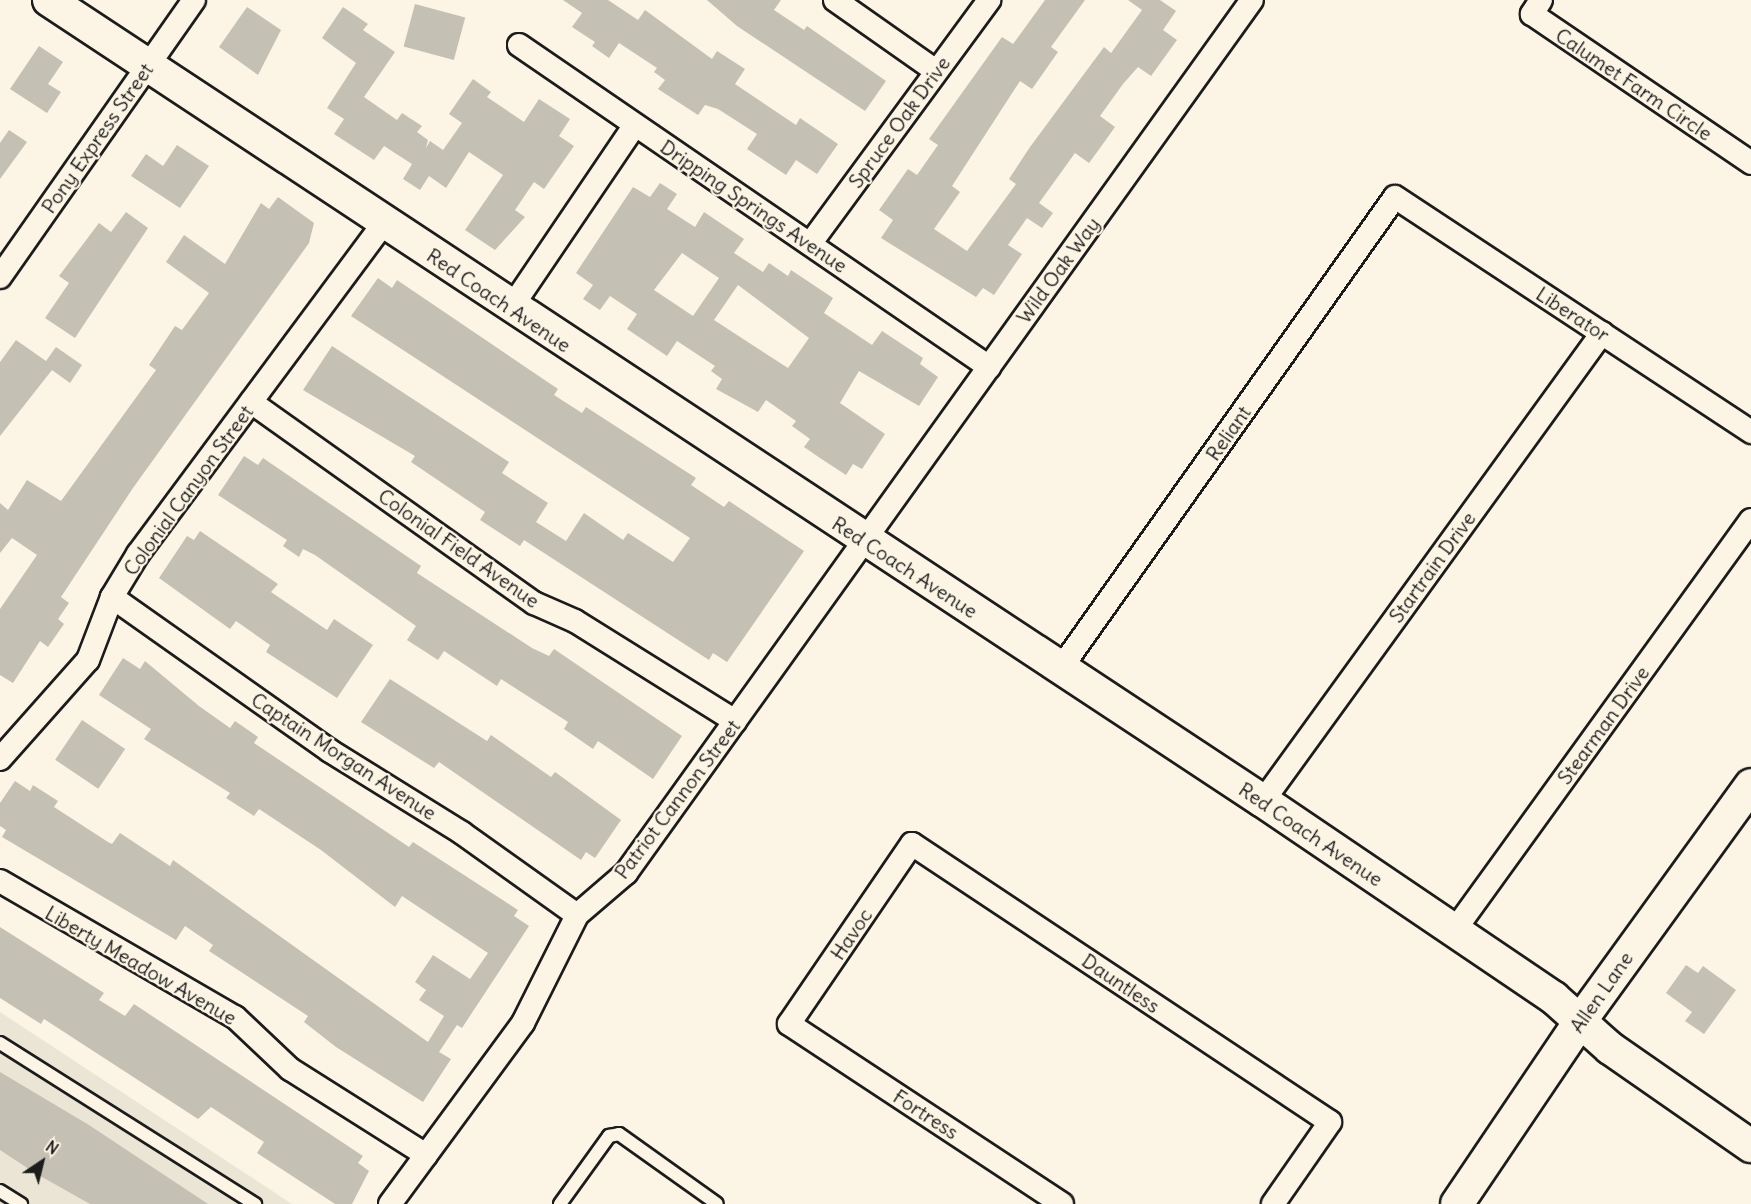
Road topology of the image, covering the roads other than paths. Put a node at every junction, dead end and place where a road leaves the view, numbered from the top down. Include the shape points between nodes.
1 (49, 0) edge
2 (194, 0) edge
3 (835, 0) edge
4 (989, 0) edge
5 (1252, 0) edge
6 (1541, 0) edge
7 (519, 45) dead end
8 (148, 65) junction
9 (936, 71) junction
10 (635, 125) junction
11 (1751, 163) edge
12 (1395, 197) joint
13 (384, 223) junction
14 (810, 244) junction
15 (0, 277) edge
16 (511, 308) junction
17 (1602, 333) junction
18 (989, 367) junction
19 (251, 402) junction
20 (1751, 432) edge
21 (1751, 520) edge
22 (864, 541) junction
23 (112, 597) junction
24 (1061, 668) junction
25 (735, 721) junction
26 (0, 759) edge
27 (1751, 785) edge
28 (1263, 801) junction
29 (912, 844) joint
30 (0, 881) edge
31 (577, 915) junction
32 (1454, 931) junction
33 (1581, 1020) junction
34 (789, 1024) joint
35 (0, 1043) edge
36 (1751, 1146) edge
37 (426, 1155) junction
38 (4, 1197) edge
39 (21, 1204) edge
40 (255, 1204) edge
41 (390, 1204) edge
42 (560, 1204) edge
43 (717, 1204) edge
44 (1062, 1204) edge
45 (1273, 1204) edge
46 (1458, 1204) edge

1 - 8 street, Red Coach Avenue
2 - 8 street, Pony Express Street
3 - 9 street
4 - 9 street, Spruce Oak Drive
5 - 18 street, Wild Oak Way
6 - 11 street, Calumet Farm Circle via 1532,14
7 - 10 street, Dripping Springs Avenue
8 - 13 street, Red Coach Avenue
8 - 15 street, Pony Express Street
9 - 14 street, Spruce Oak Drive
10 - 14 street, Dripping Springs Avenue
10 - 16 street
12 - 17 street, Liberator
12 - 24 street, Reliant
13 - 16 street, Red Coach Avenue
13 - 19 street, Colonial Canyon Street
14 - 18 street, Dripping Springs Avenue
16 - 22 street, Red Coach Avenue
17 - 20 street, Liberator
17 - 28 street, Startrain Drive
18 - 22 street, Wild Oak Way
19 - 23 street, Colonial Canyon Street
19 - 25 street, Colonial Field Avenue via 534,603 575,621
21 - 32 street, Stearman Drive
22 - 24 street, Red Coach Avenue
22 - 25 street, Patriot Cannon Street
23 - 26 street, Colonial Canyon Street via 88,660
23 - 31 street, Captain Morgan Avenue via 330,751 462,833
24 - 28 street, Red Coach Avenue
25 - 31 street, Patriot Cannon Street via 626,873
27 - 33 street, Allen Lane
28 - 32 street, Red Coach Avenue
29 - 34 street, Havoc
29 - 45 street, Dauntless via 1330,1122
30 - 37 street, Liberty Meadow Avenue via 235,1017 290,1069
31 - 37 street, Patriot Cannon Street via 523,1023
32 - 33 street, Red Coach Avenue
33 - 36 street, Red Coach Avenue via 1610,1048
33 - 46 street, Allen Lane
34 - 44 street, Fortress
35 - 40 lane
37 - 41 street, Patriot Cannon Street
38 - 39 lane
42 - 43 lane via 609,1136 619,1134

